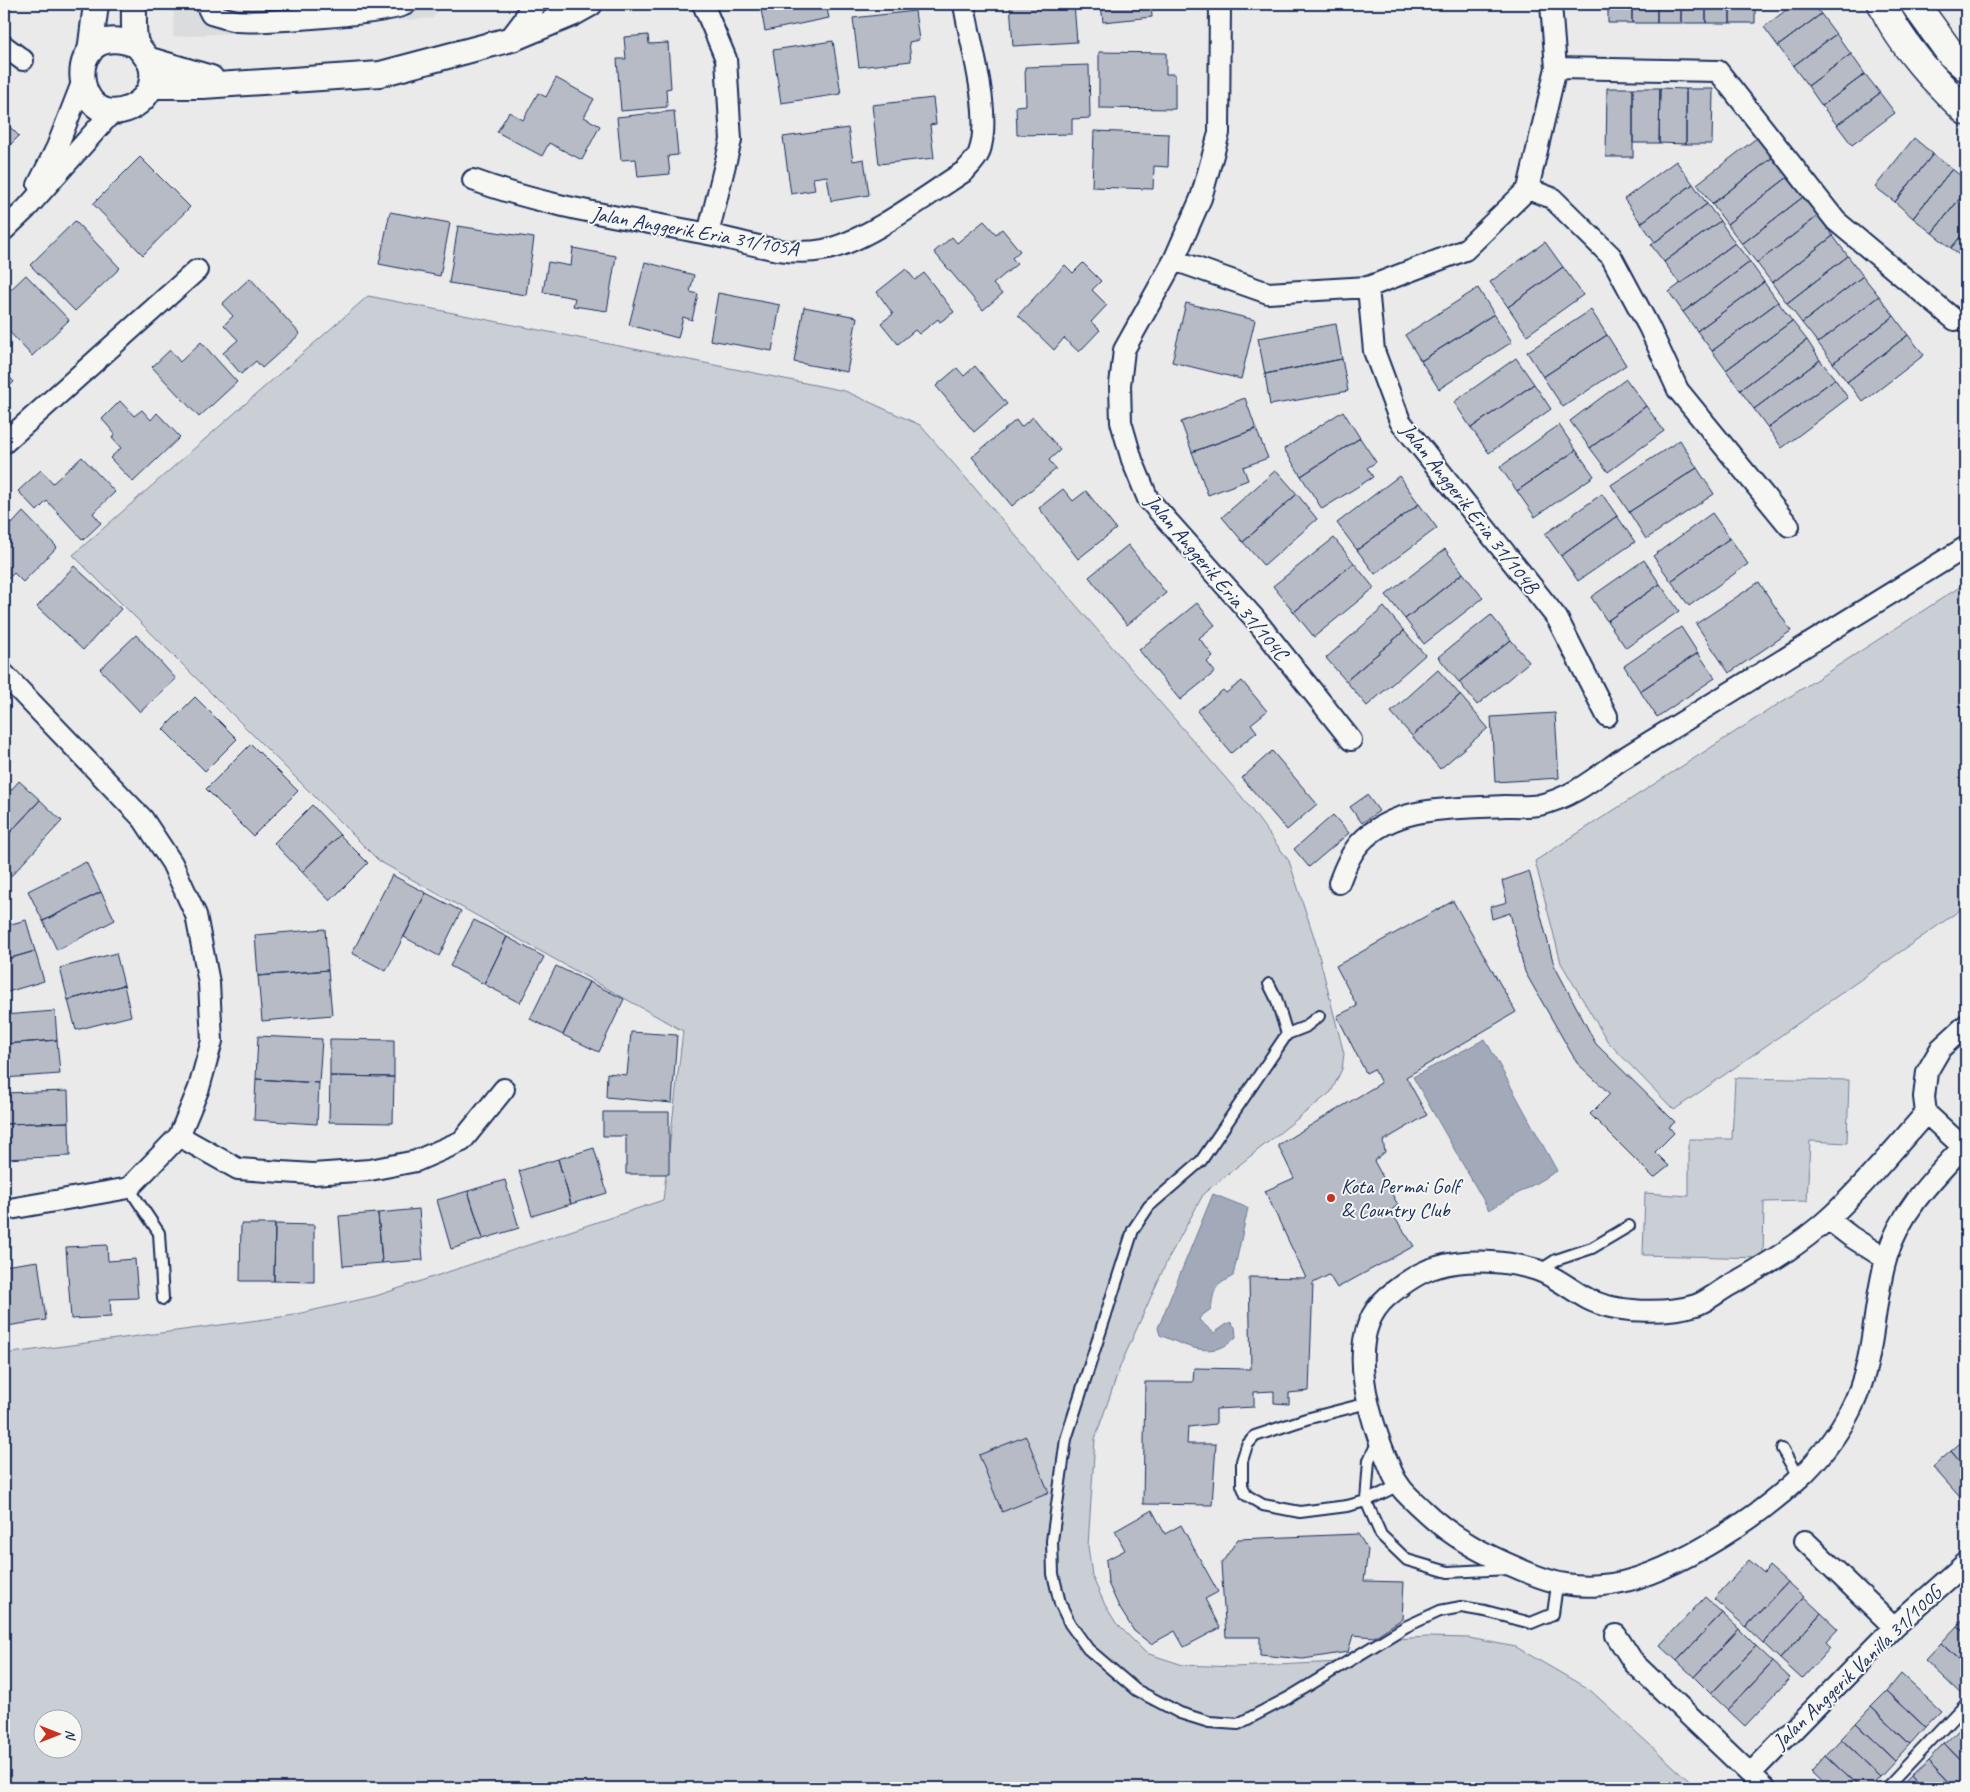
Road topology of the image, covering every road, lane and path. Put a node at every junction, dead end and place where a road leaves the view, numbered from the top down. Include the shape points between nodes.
1 (96, 4) edge
2 (134, 4) edge
3 (206, 4) edge
4 (406, 4) edge
5 (533, 4) edge
6 (703, 4) edge
7 (964, 4) edge
8 (1220, 4) edge
9 (1551, 4) edge
10 (1882, 4) edge
11 (1915, 4) edge
12 (574, 7) edge
13 (322, 10) edge
14 (512, 39) junction
15 (4, 46) edge
16 (90, 52) junction
17 (143, 52) junction
18 (23, 60) dead end
19 (1966, 67) edge
20 (1556, 68) junction
21 (82, 83) junction
22 (230, 83) junction
23 (150, 86) junction
24 (114, 110) junction
25 (1966, 111) edge
26 (472, 180) dead end
27 (1528, 189) junction
28 (26, 209) junction
29 (4, 230) edge
30 (708, 234) junction
31 (1174, 260) junction
32 (197, 270) dead end
33 (1368, 287) junction
34 (1955, 320) dead end
35 (4, 443) edge
36 (1789, 526) dead end
37 (1966, 547) edge
38 (4, 674) edge
39 (1607, 716) dead end
40 (1351, 740) dead end
41 (1339, 883) dead end
42 (1269, 984) dead end
43 (1319, 1016) dead end
44 (1966, 1025) edge
45 (1287, 1034) junction
46 (504, 1089) dead end
47 (1926, 1113) junction
48 (179, 1136) junction
49 (1965, 1147) edge
50 (129, 1188) junction
51 (4, 1210) edge
52 (1828, 1219) junction
53 (1629, 1226) dead end
54 (1886, 1259) junction
55 (1539, 1271) junction
56 (163, 1299) dead end
57 (1368, 1402) junction
58 (1378, 1441) junction
59 (1782, 1449) dead end
60 (1799, 1478) junction
61 (1397, 1486) junction
62 (1366, 1501) junction
63 (1805, 1541) dead end
64 (1966, 1563) edge
65 (1518, 1568) junction
66 (1557, 1585) junction
67 (1894, 1627) junction
68 (1616, 1635) dead end
69 (1966, 1703) edge
70 (1750, 1774) junction
71 (1765, 1788) edge
72 (1886, 1788) edge

1 - 16 street
2 - 17 street
3 - 13 street via 211,14 236,21
4 - 13 street via 388,10
5 - 14 street
6 - 30 street via 726,59 731,140
7 - 30 street, Jalan Anggerik Eria 31/105A via 984,135 978,155 965,171 853,241 824,250 794,253
8 - 31 street, Jalan Anggerik Eria 31/104C via 1219,133 1201,198
9 - 20 street
10 - 25 main road via 1892,26 1925,72
11 - 19 main road via 1951,54
12 - 14 street
14 - 22 street via 380,74
15 - 18 street
16 - 17 street via 111,39 124,40
16 - 21 street via 84,61
17 - 22 street
17 - 23 street via 152,74
20 - 27 street
20 - 34 street via 1718,72 1836,221
21 - 24 street via 93,102
21 - 28 street via 57,147
22 - 23 street
23 - 24 street via 136,105
24 - 28 street
26 - 30 street, Jalan Anggerik Eria 31/105A via 504,192 593,213
27 - 33 street via 1465,250
27 - 36 street via 1552,198 1611,256 1649,326 1678,390
28 - 29 street
31 - 33 street via 1268,293
31 - 40 street, Jalan Anggerik Eria 31/104C via 1124,350 1120,385 1121,422 1132,460 1148,499 1255,619
32 - 35 street
33 - 39 street, Jalan Anggerik Eria 31/104B via 1374,351 1400,421 1557,618
37 - 41 street via 1619,761 1577,792 1539,805 1451,808 1390,821 1359,843
38 - 48 street via 143,818 172,863 196,915 210,983 212,1041 199,1088
42 - 45 lane
43 - 45 lane
44 - 47 street via 1941,1048 1927,1072
45 - 66 lane via 1201,1161 1149,1206 1134,1230 1074,1411 1059,1479 1052,1541 1053,1574 1060,1603 1070,1624 1088,1649 1136,1690 1187,1715 1209,1722 1238,1724 1288,1698 1405,1627 1440,1611 1461,1607 1531,1623 1542,1620 1553,1614
46 - 48 street via 462,1141 416,1161 370,1170 313,1174 238,1169
47 - 49 street
47 - 52 street
48 - 50 street
49 - 54 street via 1919,1194 1894,1235
50 - 51 street
50 - 56 lane via 159,1233
52 - 54 street
52 - 55 street via 1768,1264 1698,1305 1650,1310 1611,1307 1590,1300
53 - 55 lane via 1592,1248 1556,1260
54 - 60 street via 1874,1337 1865,1373 1850,1411 1822,1452
55 - 57 street via 1503,1264 1461,1262 1416,1275 1389,1295 1374,1309 1362,1344
57 - 58 street
57 - 62 lane via 1306,1418 1255,1436 1247,1445 1241,1470 1246,1494 1263,1505 1300,1512
58 - 61 street
58 - 62 lane via 1369,1460
59 - 60 lane
60 - 66 street via 1739,1525 1694,1554 1648,1574 1605,1586
61 - 62 lane
61 - 65 street via 1441,1528 1462,1543
62 - 65 lane via 1381,1535 1407,1560 1448,1572
63 - 67 street
64 - 67 street, Jalan Anggerik Vanilla 31/100G
65 - 66 street
67 - 70 street, Jalan Anggerik Vanilla 31/100G
68 - 70 street via 1634,1663
69 - 72 lane
70 - 71 street

